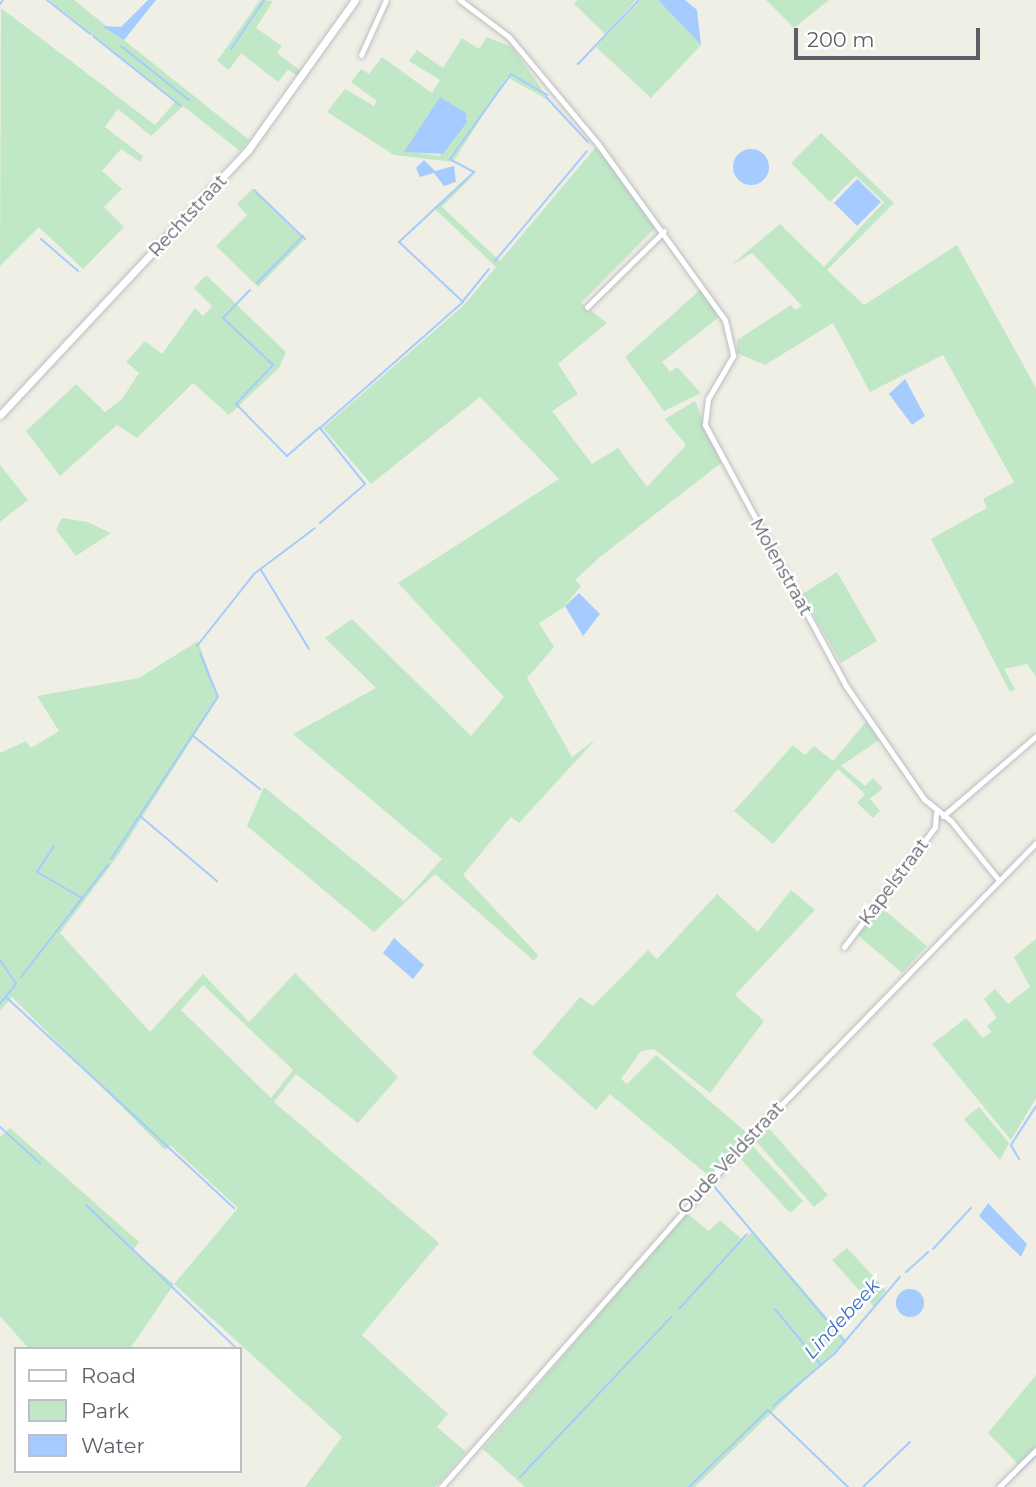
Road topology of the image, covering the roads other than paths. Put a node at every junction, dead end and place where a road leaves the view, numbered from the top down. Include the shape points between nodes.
1 (355, 0) edge
2 (386, 0) edge
3 (460, 0) edge
4 (361, 55) dead end
5 (664, 232) junction
6 (587, 307) dead end
7 (0, 415) edge
8 (1036, 736) edge
9 (940, 815) junction
10 (1036, 843) edge
11 (998, 879) junction
12 (844, 947) dead end
13 (1036, 1450) edge
14 (441, 1487) edge
15 (999, 1487) edge

1 - 7 street, Rechtstraat via 247,150
2 - 4 street
3 - 5 street, Molenstraat via 509,37
5 - 6 street
5 - 9 street, Molenstraat via 725,320 734,347 704,409 705,425 846,687
8 - 9 street, Kapelstraat
9 - 11 street, Molenstraat
9 - 12 street, Kapelstraat
10 - 11 street, Oude Veldstraat
11 - 14 street, Oude Veldstraat via 751,1135
13 - 15 street

